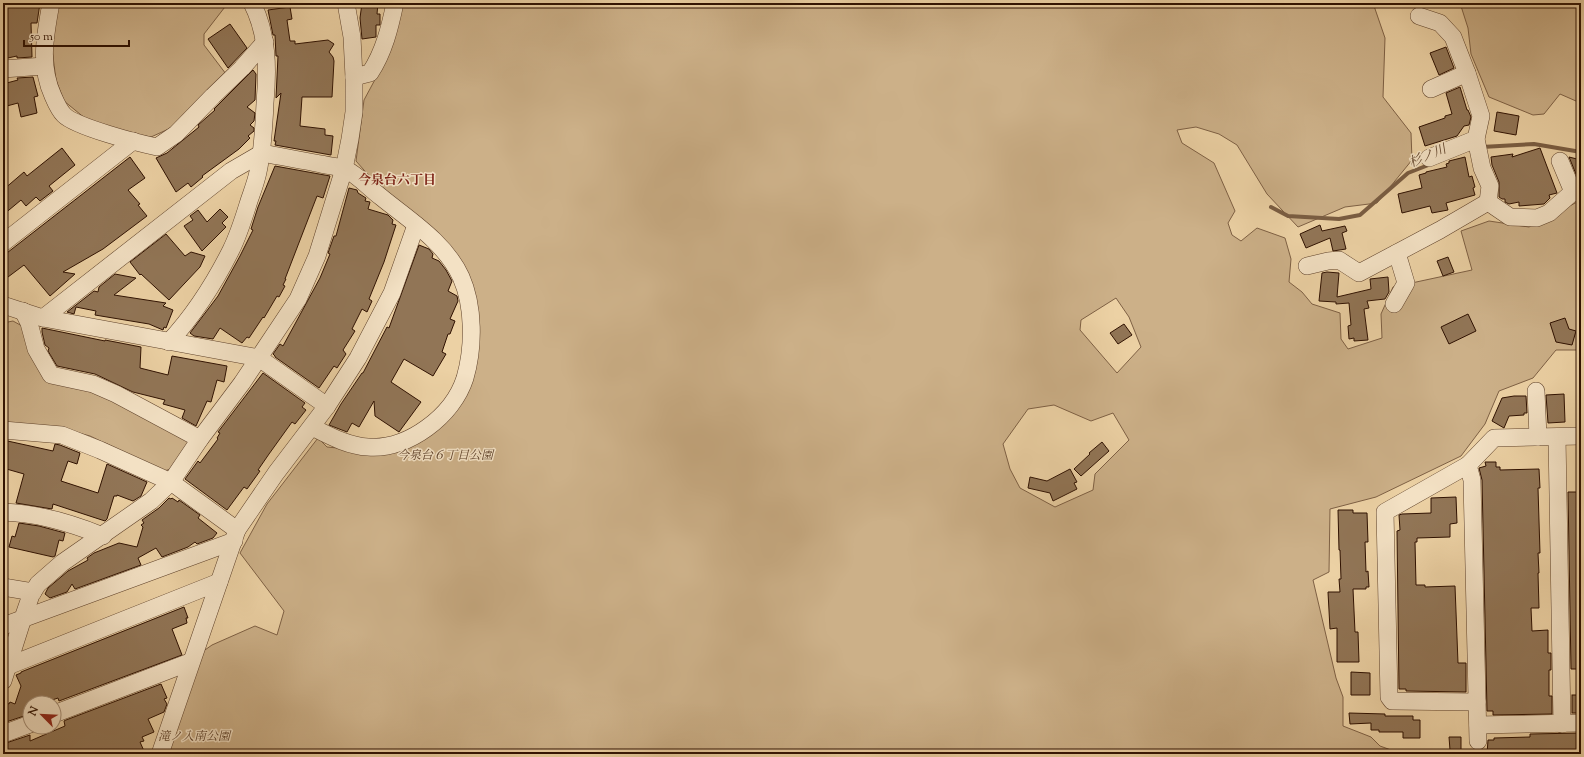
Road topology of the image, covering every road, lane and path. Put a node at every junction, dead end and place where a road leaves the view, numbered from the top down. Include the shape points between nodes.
1 (51, 3) edge
2 (252, 3) edge
3 (346, 3) edge
4 (395, 3) edge
5 (1419, 16) dead end
6 (264, 42) junction
7 (44, 66) junction
8 (3, 69) edge
9 (1467, 73) junction
10 (354, 76) junction
11 (1431, 89) dead end
12 (1476, 139) junction
13 (133, 142) junction
14 (262, 153) junction
15 (1429, 158) dead end
16 (1560, 162) dead end
17 (344, 169) junction
18 (1577, 190) edge
19 (1488, 202) junction
20 (416, 225) junction
21 (3, 243) edge
22 (1397, 253) junction
23 (1307, 266) dead end
24 (1394, 304) dead end
25 (3, 305) edge
26 (23, 311) junction
27 (43, 318) junction
28 (169, 342) junction
29 (258, 358) junction
30 (1536, 391) dead end
31 (327, 406) junction
32 (312, 427) junction
33 (3, 430) edge
34 (1581, 436) edge
35 (1538, 437) junction
36 (1557, 437) junction
37 (200, 439) junction
38 (1468, 465) junction
39 (171, 482) junction
40 (3, 512) edge
41 (103, 536) junction
42 (235, 536) junction
43 (219, 582) junction
44 (3, 587) edge
45 (33, 592) junction
46 (22, 618) junction
47 (3, 626) edge
48 (190, 662) junction
49 (4, 672) edge
50 (1477, 702) junction
51 (62, 711) edge
52 (1581, 723) edge
53 (1562, 724) junction
54 (22, 727) edge
55 (3, 734) edge
56 (160, 754) edge

1 - 7 street via 46,29
2 - 6 street
3 - 10 street via 352,37
4 - 10 street via 377,62 370,73
5 - 9 street via 1440,23 1453,38
6 - 13 street via 242,68 176,134 157,147
6 - 14 street via 267,75
7 - 8 street
7 - 13 street via 49,86 65,116 82,125
9 - 11 street
9 - 12 street via 1481,116
10 - 17 street via 354,112
12 - 15 street
12 - 19 street via 1482,168 1490,186
13 - 21 street
14 - 17 street
14 - 27 street via 231,171
14 - 28 street via 258,174 232,249 211,285
16 - 18 street
17 - 20 street
17 - 29 street via 318,256 298,299
18 - 19 street via 1548,213 1537,218 1510,217
19 - 22 street
20 - 31 street via 392,293 358,358
20 - 32 street via 448,256 461,278 467,295 470,333 469,360 464,379 447,408 426,429 397,444 369,447 348,444
22 - 23 street via 1359,273 1339,260
22 - 24 street via 1406,283
25 - 26 street
26 - 27 street
26 - 37 street via 36,349 51,375 94,384
27 - 28 street
28 - 29 street
29 - 31 street
29 - 37 street
30 - 35 street
31 - 32 street
32 - 42 street via 276,474
33 - 39 street via 62,435
34 - 36 street
35 - 36 street
35 - 38 street via 1494,438
36 - 53 street
37 - 39 street
38 - 50 street via 1472,480
38 - 50 street via 1385,512 1389,697 1392,701
39 - 41 street via 151,501
39 - 42 street
40 - 41 street via 54,520
41 - 45 street via 62,563 38,584
42 - 43 street
42 - 46 street
43 - 48 street
43 - 49 street
44 - 45 street
45 - 46 street
46 - 47 street
46 - 49 street
48 - 51 street
48 - 56 street
50 - 53 street via 1478,733
52 - 53 street
54 - 55 street

